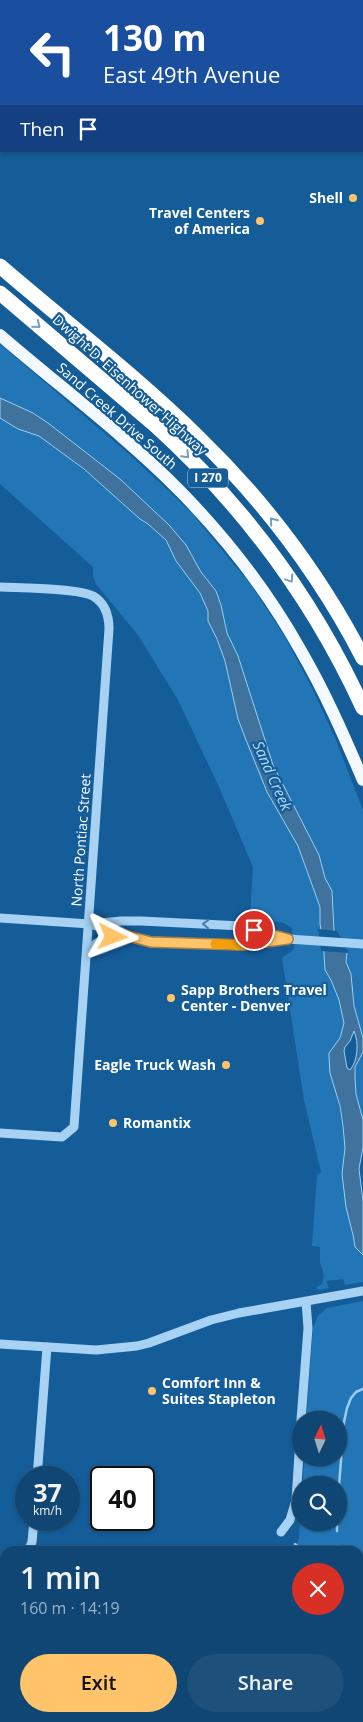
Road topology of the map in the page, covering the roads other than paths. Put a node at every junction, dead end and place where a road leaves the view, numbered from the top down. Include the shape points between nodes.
1 (0, 266) edge
2 (0, 293) edge
3 (0, 335) edge
4 (0, 586) edge
5 (361, 654) edge
6 (363, 708) edge
7 (363, 780) edge
8 (0, 918) edge
9 (90, 924) junction
10 (124, 935) junction
11 (288, 939) junction
12 (363, 944) edge
13 (87, 956) junction
14 (0, 1133) edge
15 (363, 1291) edge
16 (306, 1302) junction
17 (0, 1344) edge
18 (47, 1347) junction
19 (302, 1411) edge
20 (38, 1466) edge
21 (298, 1466) edge
22 (33, 1531) edge
23 (281, 1532) dead end
24 (30, 1546) edge

5 -> 1 highway, Dwight D. Eisenhower Highway / I 270 via 299,555 217,457 151,394
2 -> 6 highway, Dwight D. Eisenhower Highway / I 270 via 173,441 226,497 272,553 304,601 332,646
3 - 7 main road, Sand Creek Drive South via 156,467 237,555 308,663
4 - 9 street, North Pontiac Street via 75,591 100,602 109,617
8 - 9 street
9 - 10 street
11 -> 9 street via 242,926 161,921
9 - 13 street, North Pontiac Street
10 - 11 street via 151,942 243,945
10 - 13 street via 91,946
11 - 12 street
13 - 14 street, North Pontiac Street via 76,1119 72,1130 62,1137
15 - 16 street
16 - 18 street via 212,1320 150,1344 96,1350
16 - 19 street via 308,1328
17 - 18 street
18 - 20 street
21 - 23 street via 296,1500 290,1520
22 - 24 street

